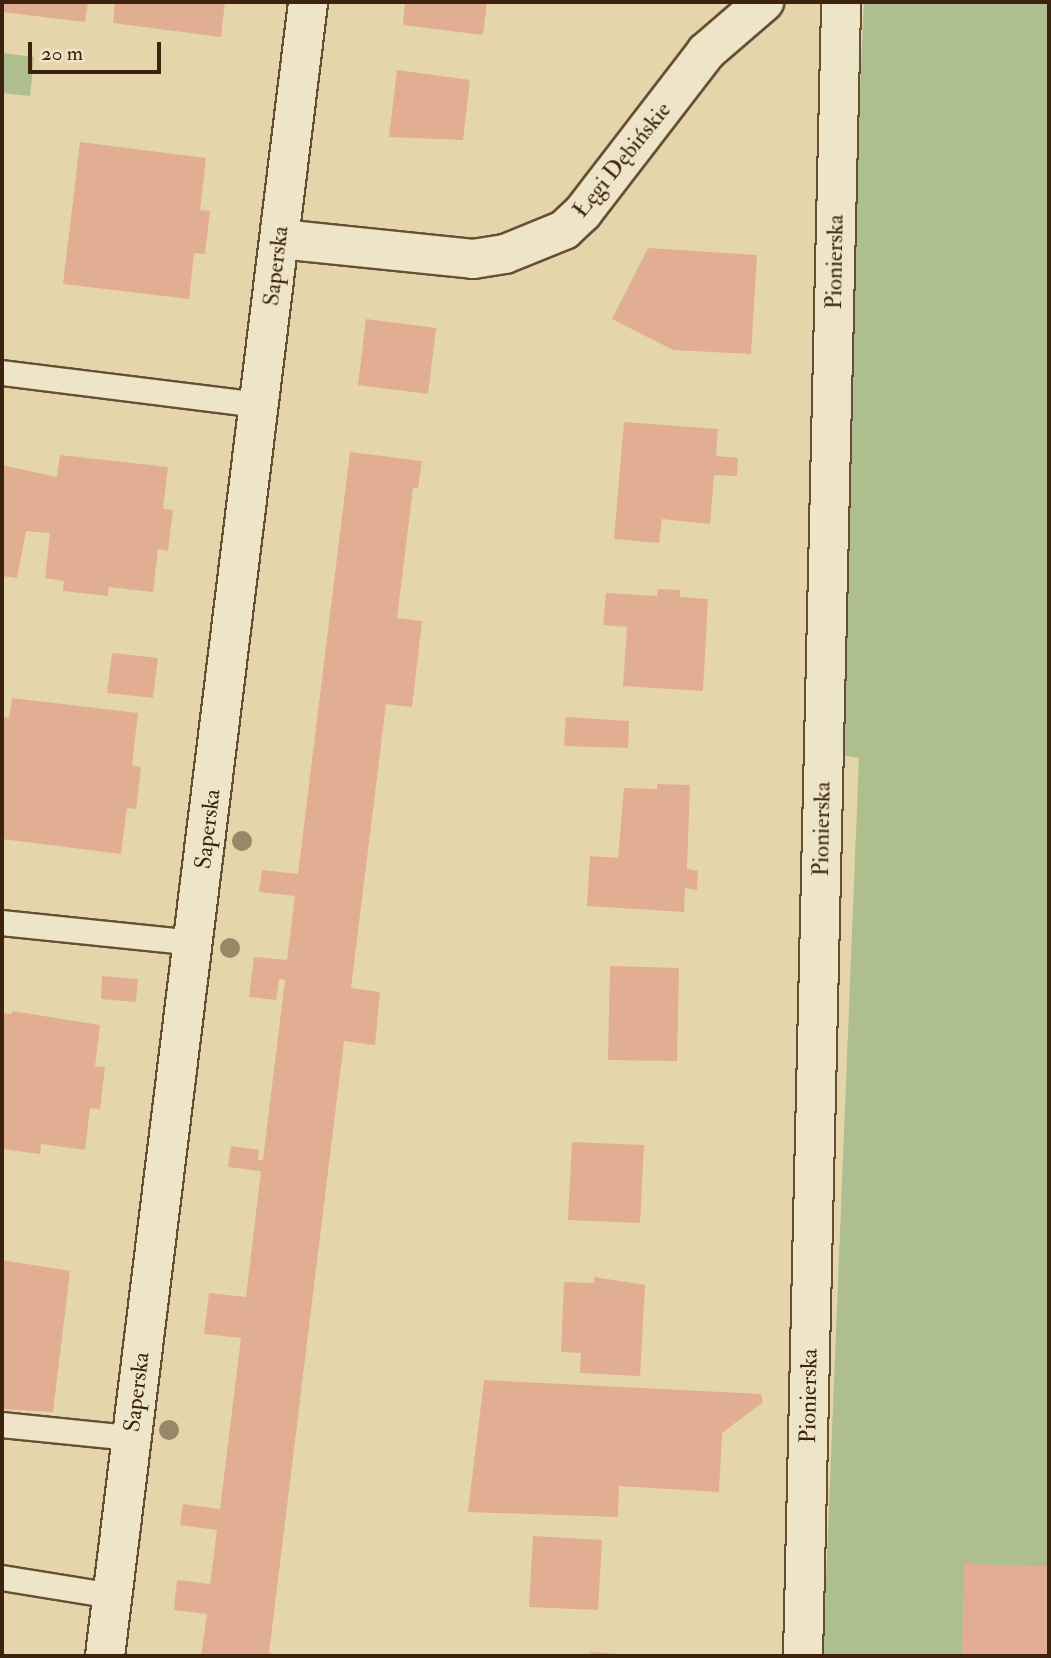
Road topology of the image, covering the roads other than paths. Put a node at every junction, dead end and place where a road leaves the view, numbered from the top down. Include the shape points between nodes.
1 (308, 2) edge
2 (764, 2) edge
3 (841, 2) edge
4 (280, 239) junction
5 (2, 373) edge
6 (259, 405) junction
7 (2, 923) edge
8 (194, 943) junction
9 (2, 1425) edge
10 (131, 1438) junction
11 (2, 1578) edge
12 (113, 1597) junction
13 (106, 1656) edge
14 (803, 1656) edge

1 - 4 street, Saperska
2 - 4 street, Łęgi Dębińskie via 706,52 583,212 564,230 505,254 473,259
3 - 14 street, Pionierska
4 - 6 street, Saperska
5 - 6 lane
6 - 8 street, Saperska
7 - 8 lane
8 - 10 street, Saperska
9 - 10 lane
10 - 12 street, Saperska
11 - 12 lane
12 - 13 street, Saperska

